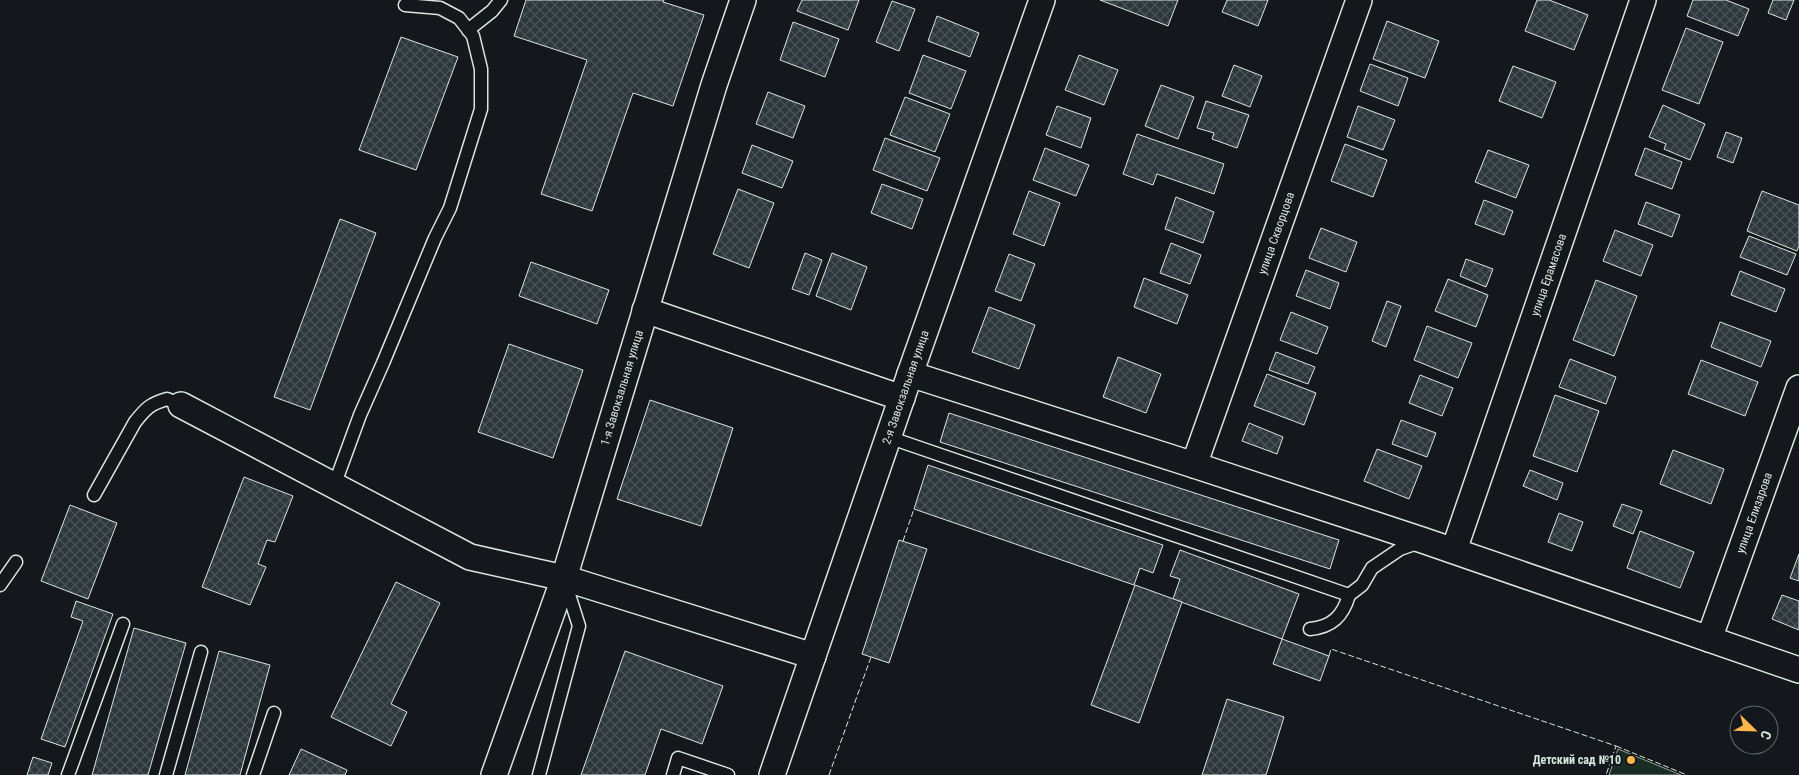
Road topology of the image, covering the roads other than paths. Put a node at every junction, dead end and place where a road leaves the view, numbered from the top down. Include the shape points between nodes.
1 (502, 0) edge
2 (743, 0) edge
3 (1042, 0) edge
4 (1359, 0) edge
5 (1644, 0) edge
6 (405, 5) dead end
7 (468, 30) junction
8 (645, 310) junction
9 (910, 374) junction
10 (1799, 388) edge
11 (902, 398) junction
12 (181, 405) joint
13 (888, 437) junction
14 (1194, 464) junction
15 (334, 486) junction
16 (94, 494) dead end
17 (1425, 540) junction
18 (1454, 550) junction
19 (16, 562) dead end
20 (564, 578) junction
21 (0, 585) edge
22 (1349, 595) junction
23 (123, 624) dead end
24 (1310, 629) dead end
25 (1710, 639) junction
26 (201, 652) dead end
27 (813, 656) junction
28 (1799, 670) edge
29 (274, 713) dead end
30 (68, 775) edge
31 (166, 775) edge
32 (253, 775) edge
33 (494, 775) edge
34 (538, 775) edge
35 (673, 775) edge
36 (728, 775) edge
37 (772, 775) edge

1 - 7 lane
2 - 8 street, 1-я Завокзальная улица
3 - 9 street, 2-я Завокзальная улица
4 - 14 street, улица Скворцова
5 - 18 street, улица Ерамасова
6 - 7 lane via 440,8 459,18
7 - 15 lane via 473,36 481,69 482,109 450,208 360,415
8 - 11 street
8 - 20 street, 1-я Завокзальная улица
9 - 11 street, 2-я Завокзальная улица
9 - 14 street
10 - 25 street, улица Елизарова
11 - 13 street, 2-я Завокзальная улица
12 - 15 street
12 - 16 lane via 167,398 152,403 144,411
13 - 22 lane
13 - 27 street, 2-я Завокзальная улица
14 - 17 street
15 - 20 street via 470,557
17 - 18 street
17 - 22 lane via 1400,549 1372,568 1362,585
18 - 25 street
19 - 21 lane
20 - 27 street
20 - 33 street, 1-я Завокзальная улица
20 - 34 lane via 579,626
22 - 24 lane via 1345,608 1336,619 1320,628
23 - 30 lane
25 - 28 street
26 - 31 lane
27 - 37 street, 2-я Завокзальная улица
29 - 32 lane
35 - 36 lane via 678,758

